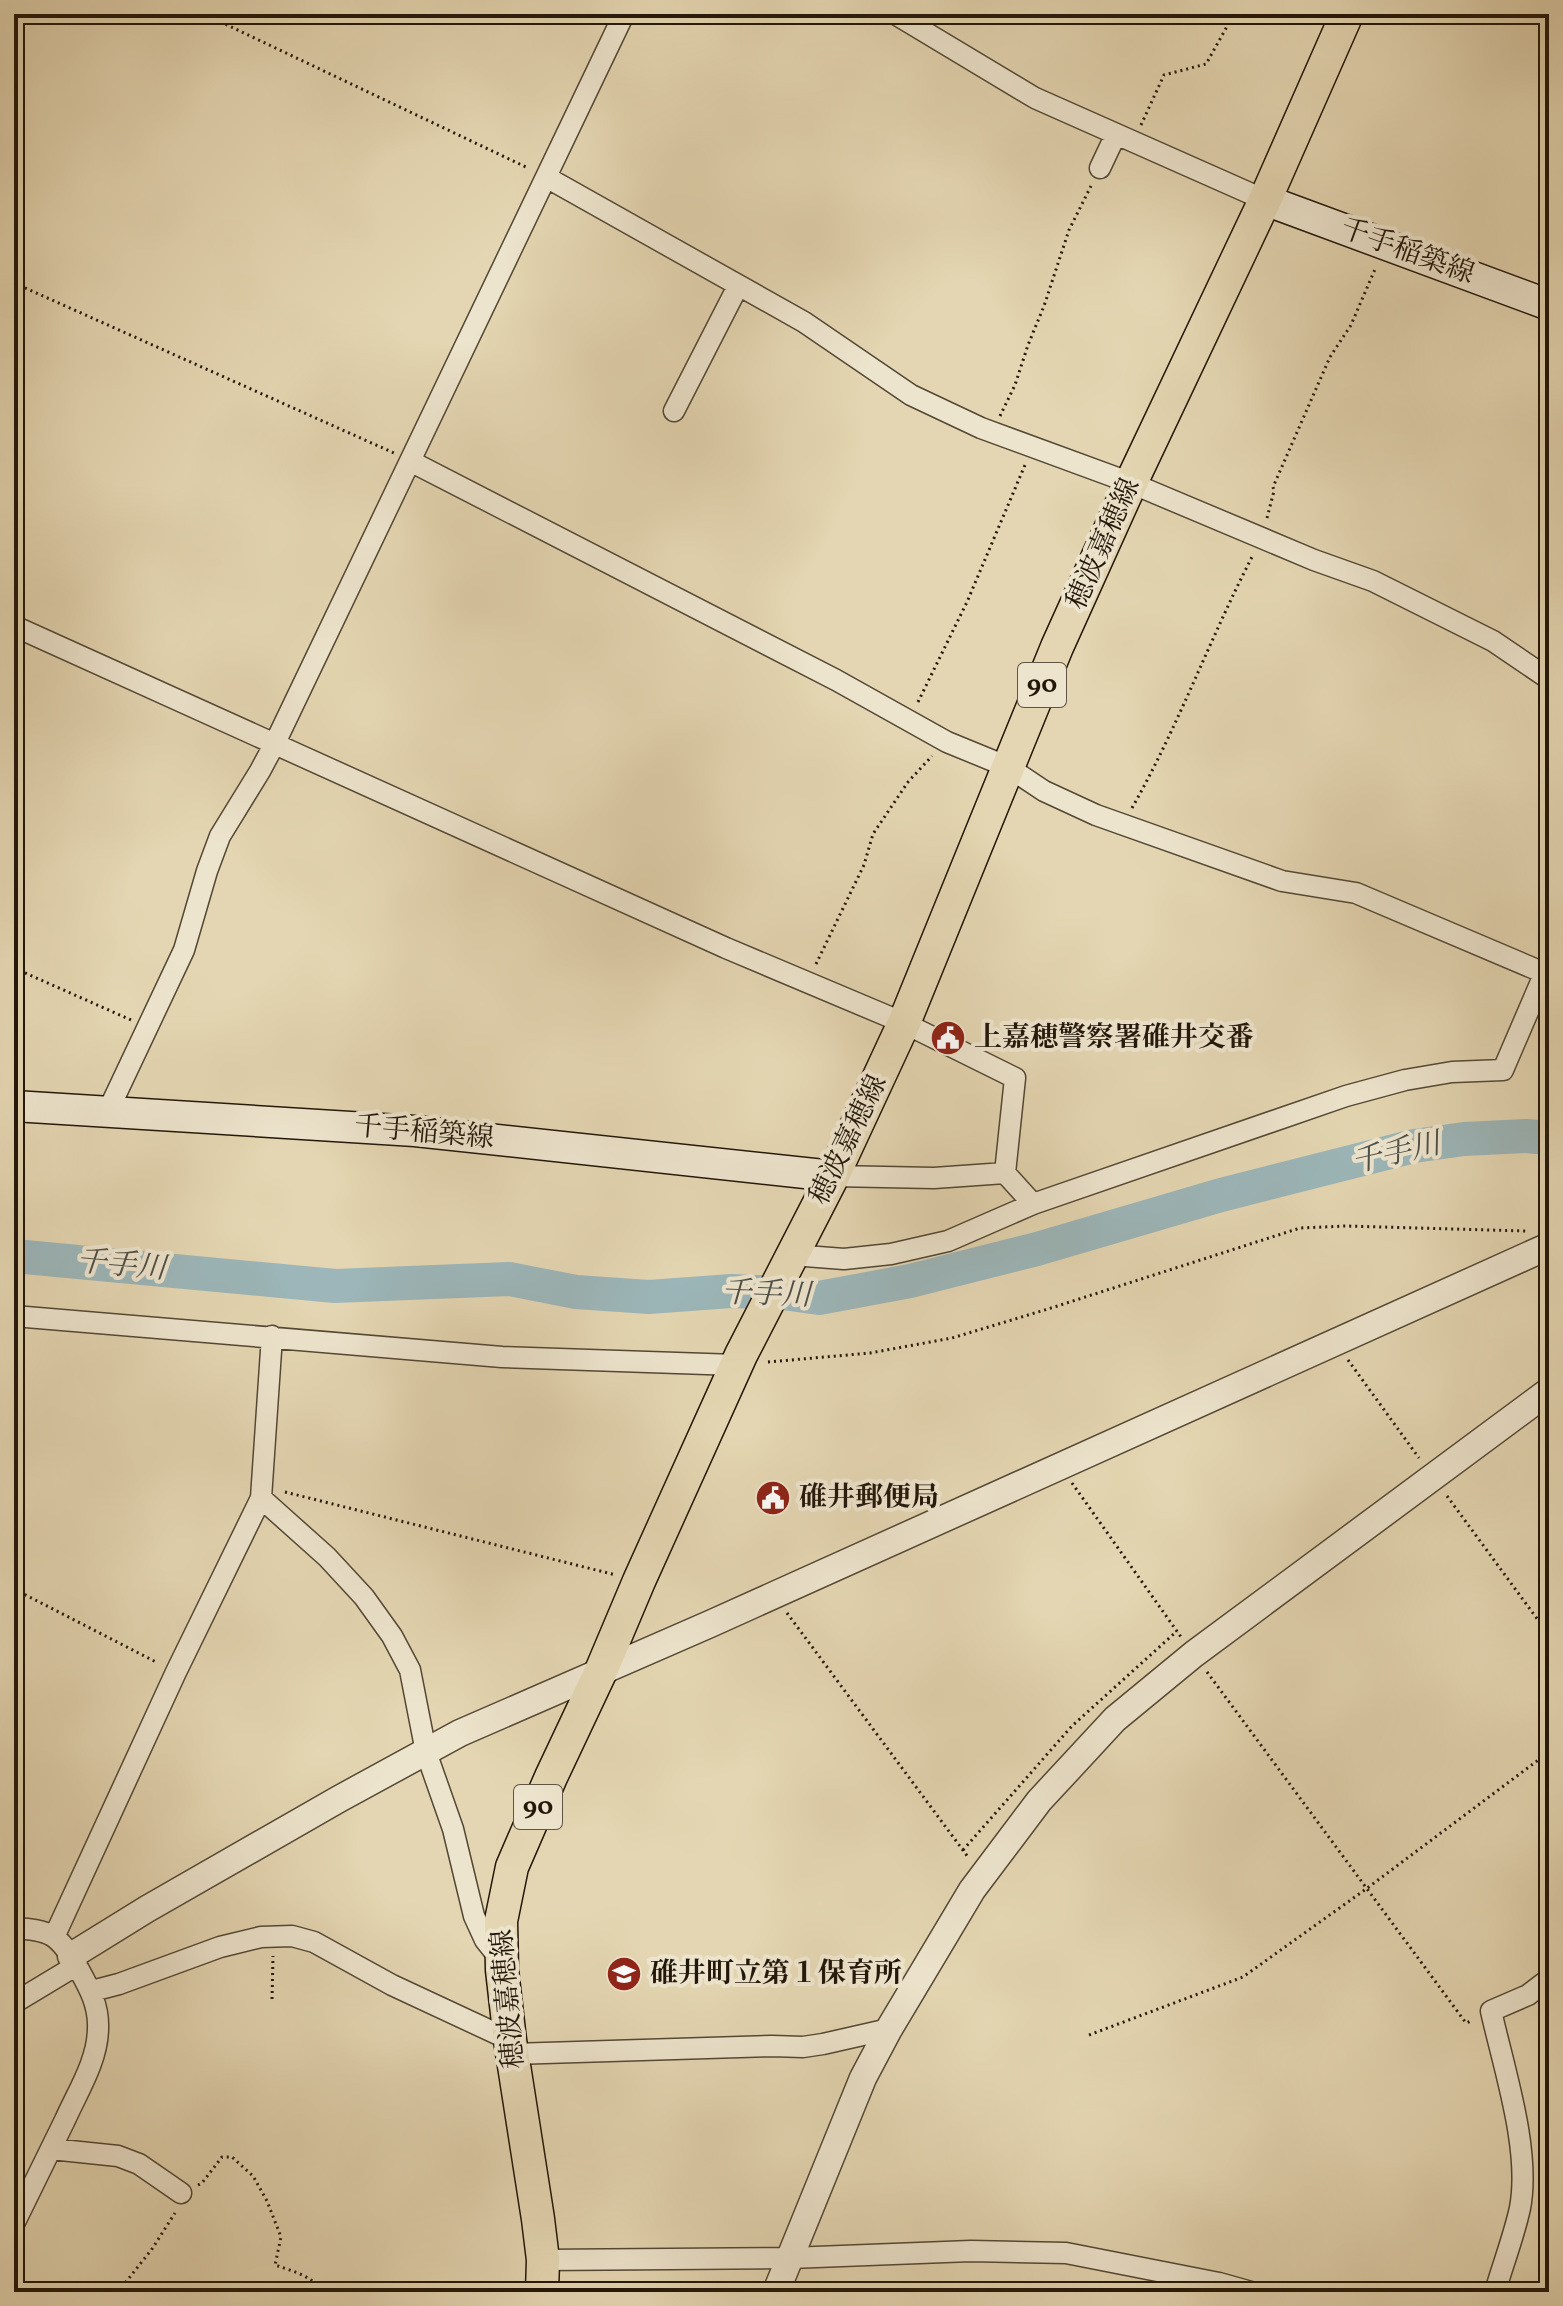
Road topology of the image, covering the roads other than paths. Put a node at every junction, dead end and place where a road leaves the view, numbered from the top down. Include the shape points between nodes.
1 (624, 14) edge
2 (895, 14) edge
3 (1347, 14) edge
4 (1125, 138) junction
5 (1100, 168) road end
6 (546, 177) junction
7 (1265, 200) junction
8 (738, 286) junction
9 (1549, 305) edge
10 (674, 411) dead end
11 (410, 461) junction
12 (1131, 483) junction
13 (14, 626) edge
14 (1549, 679) edge
15 (275, 743) junction
16 (1008, 767) junction
17 (1547, 970) edge
18 (904, 1023) junction
19 (14, 1106) edge
20 (108, 1111) junction
21 (1005, 1173) junction
22 (833, 1176) junction
23 (1033, 1204) junction
24 (1543, 1240) edge
25 (790, 1260) junction
26 (14, 1316) edge
27 (272, 1336) junction
28 (738, 1360) junction
29 (1549, 1391) edge
30 (262, 1492) junction
31 (601, 1671) junction
32 (426, 1752) junction
33 (14, 1928) edge
34 (55, 1935) junction
35 (502, 1960) junction
36 (74, 1961) junction
37 (1549, 1979) edge
38 (92, 1991) junction
39 (14, 2003) edge
40 (889, 2029) junction
41 (511, 2047) junction
42 (51, 2149) junction
43 (181, 2193) road end
44 (14, 2224) edge
45 (790, 2258) junction
46 (543, 2260) junction
47 (542, 2292) edge
48 (776, 2292) edge
49 (1251, 2292) edge
50 (1495, 2292) edge

1 - 6 street
2 - 4 street via 1035,98
3 - 7 main road, 穂波嘉穂線 / 90
4 - 5 street
4 - 7 street
6 - 8 street
6 - 11 street
7 - 9 main road, 千手稲築線
7 - 12 main road, 穂波嘉穂線 / 90
8 - 10 street
8 - 12 street via 804,322 911,395 993,433
11 - 15 street
11 - 16 street via 947,742
12 - 14 street via 1373,581 1493,641
12 - 16 main road, 穂波嘉穂線 / 90
13 - 15 street
15 - 18 street
15 - 20 street via 220,836 184,950
16 - 17 street via 1044,791 1122,825 1282,881 1356,893
16 - 18 main road, 穂波嘉穂線 / 90
17 - 23 street via 1503,1070 1452,1072 1346,1096
18 - 21 street via 1015,1078
18 - 22 main road, 穂波嘉穂線 / 90
19 - 20 main road, 千手稲築線
20 - 22 main road, 千手稲築線 via 415,1131
21 - 22 street
21 - 23 street
22 - 25 main road, 穂波嘉穂線 / 90
23 - 25 street via 948,1241 891,1254
24 - 31 street via 1335,1342
25 - 28 main road, 穂波嘉穂線 / 90
26 - 27 street
27 - 28 street via 502,1357
27 - 30 street
28 - 31 main road, 穂波嘉穂線 / 90
29 - 40 street via 1194,1654 1115,1719 1039,1801 981,1877
30 - 32 street via 364,1597 392,1636 410,1670
30 - 34 street
31 - 32 street
31 - 35 main road, 穂波嘉穂線 / 90 via 512,1867 501,1921
32 - 35 street via 453,1829 474,1916
32 - 36 street via 188,1885
33 - 34 street
34 - 36 street
35 - 41 main road, 穂波嘉穂線 / 90
36 - 38 street
36 - 39 street
37 - 50 street via 1491,2011 1523,2165 1520,2206
38 - 41 street via 220,1947 292,1936 314,1942
38 - 42 street via 97,2047
40 - 41 street via 803,2047
40 - 45 street via 863,2078
41 - 46 main road, 穂波嘉穂線 / 90
42 - 43 street via 118,2156
42 - 44 street
45 - 46 street
45 - 48 street
45 - 49 street via 1066,2253
46 - 47 main road, 穂波嘉穂線 / 90

